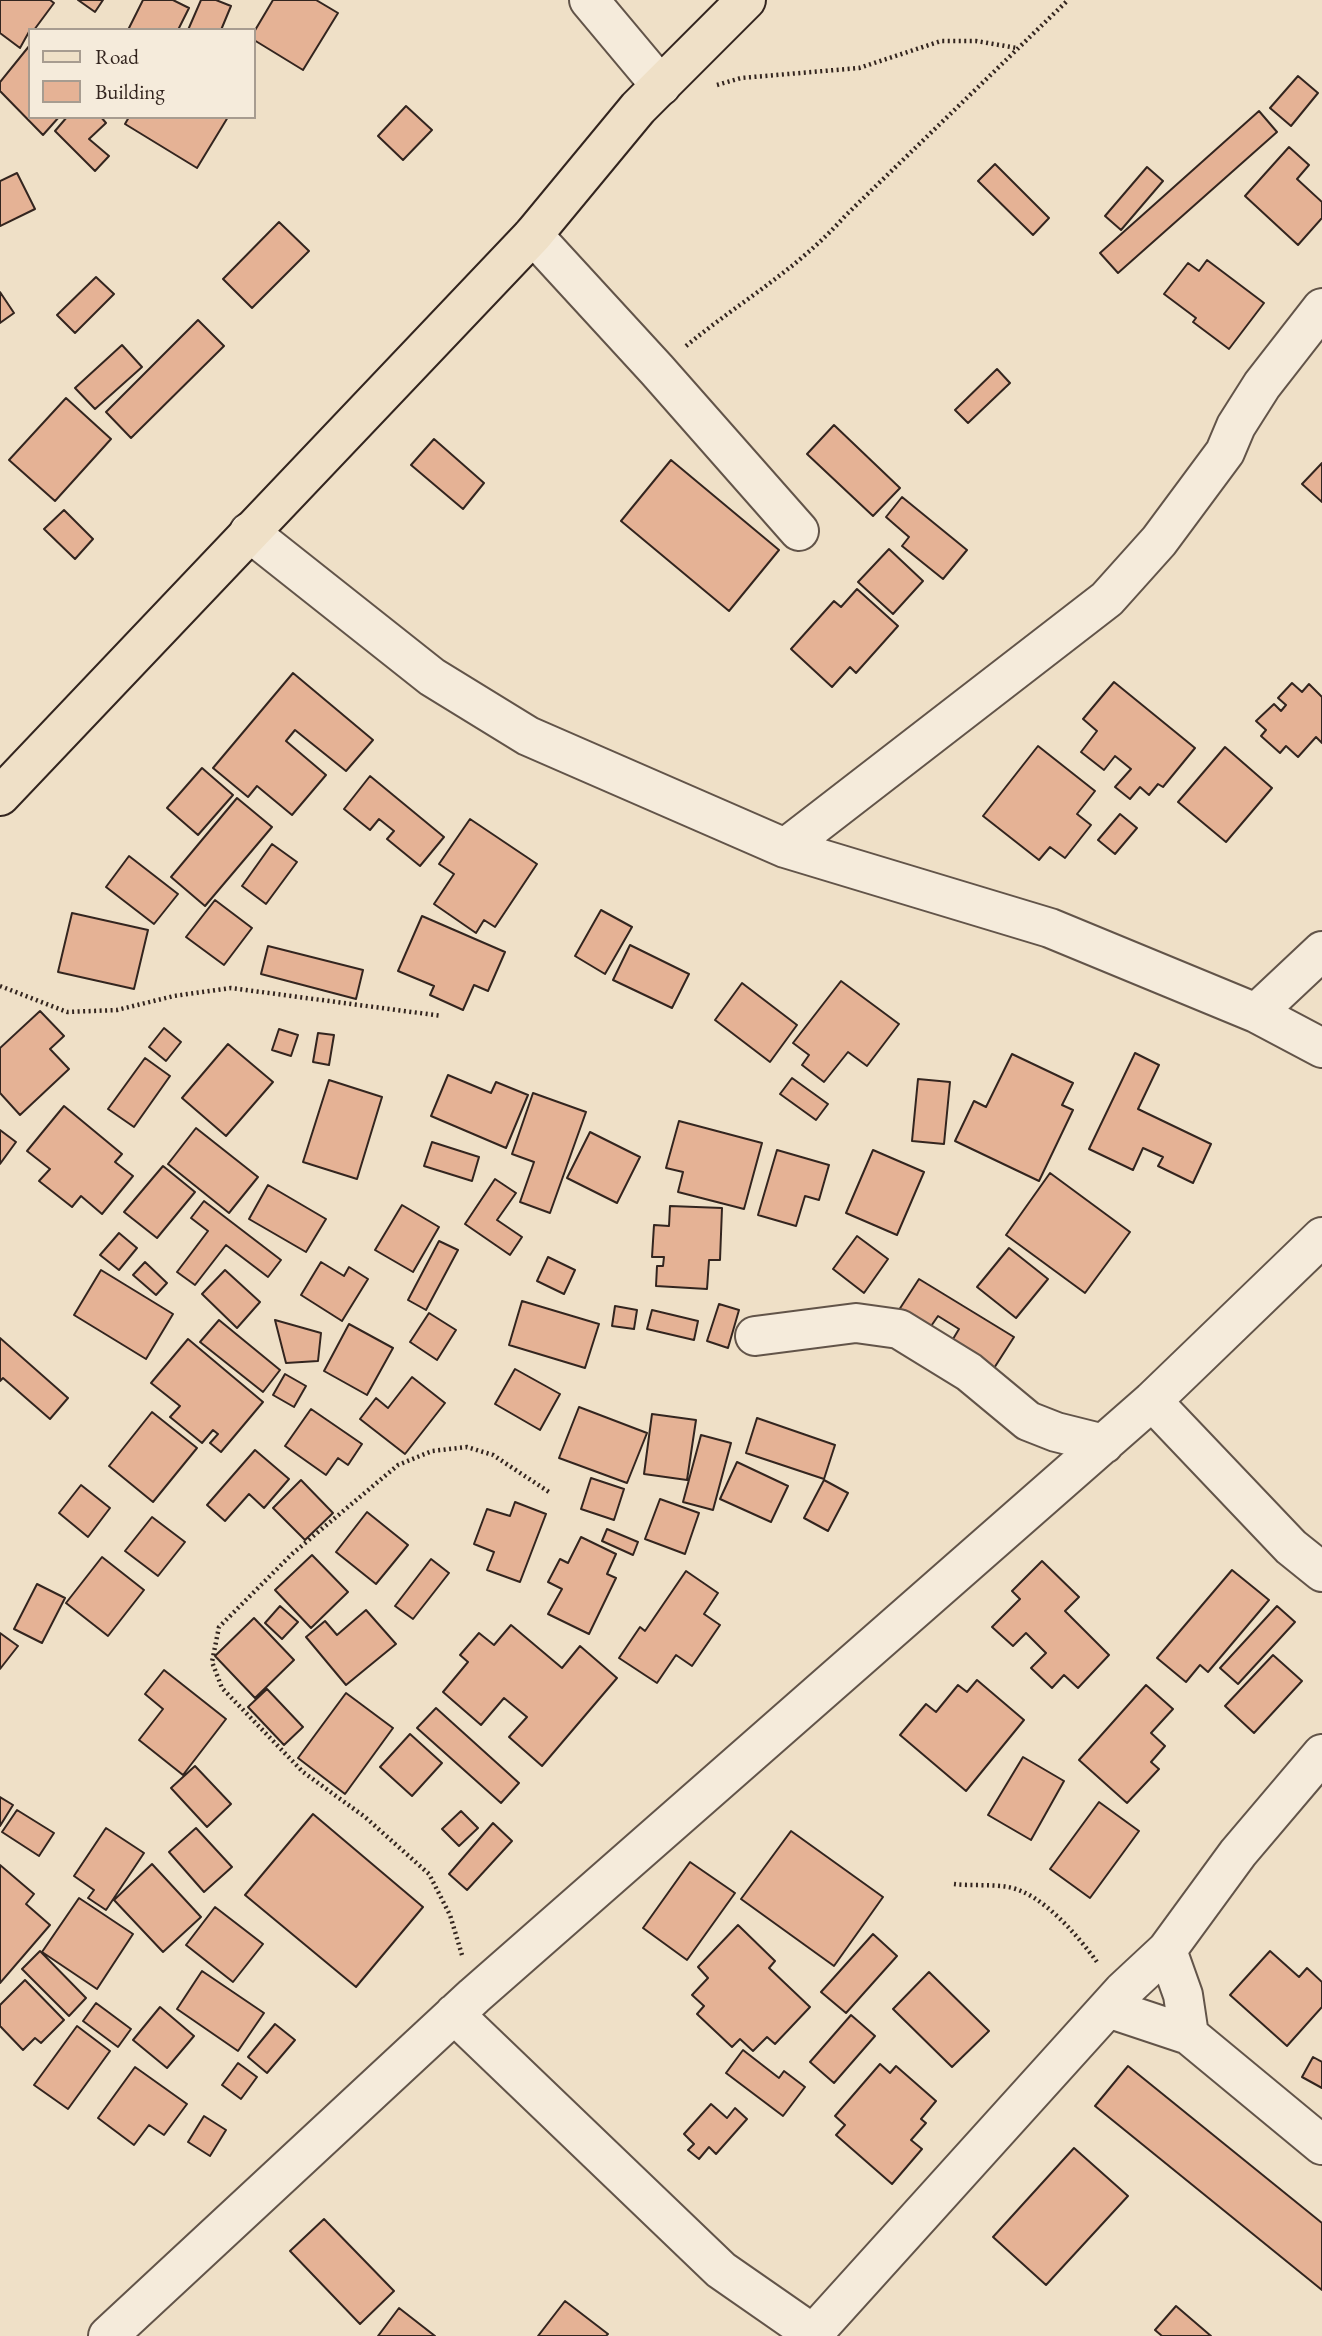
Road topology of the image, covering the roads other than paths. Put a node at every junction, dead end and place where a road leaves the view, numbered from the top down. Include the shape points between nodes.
1 (589, 0) edge
2 (746, 0) edge
3 (660, 86) junction
4 (533, 236) junction
5 (1322, 308) edge
6 (799, 531) dead end
7 (249, 532) junction
8 (0, 796) edge
9 (785, 848) junction
10 (1322, 951) edge
11 (1256, 1013) junction
12 (1322, 1048) edge
13 (1322, 1237) edge
14 (755, 1336) dead end
15 (1152, 1402) junction
16 (1104, 1444) junction
17 (1322, 1572) edge
18 (1322, 1754) edge
19 (1167, 1950) junction
20 (1116, 2000) junction
21 (464, 2005) junction
22 (1189, 2035) junction
23 (1322, 2145) edge
24 (127, 2330) edge
25 (815, 2335) edge

1 - 3 street
2 - 3 main road
3 - 4 main road
4 - 6 street
4 - 7 main road
5 - 9 street via 1262,385 1225,453 1158,541 1107,598
7 - 8 main road
7 - 9 street via 432,677 528,736
9 - 11 street via 1050,928
10 - 11 street
11 - 12 street
13 - 15 street
14 - 16 street via 856,1322 899,1329 969,1372 1028,1421
15 - 16 street
15 - 17 street via 1291,1548
16 - 21 street
18 - 19 street via 1238,1853
19 - 20 street
19 - 22 street via 1183,1995
20 - 22 street
20 - 25 street
21 - 24 street
21 - 25 street via 721,2270
22 - 23 street

